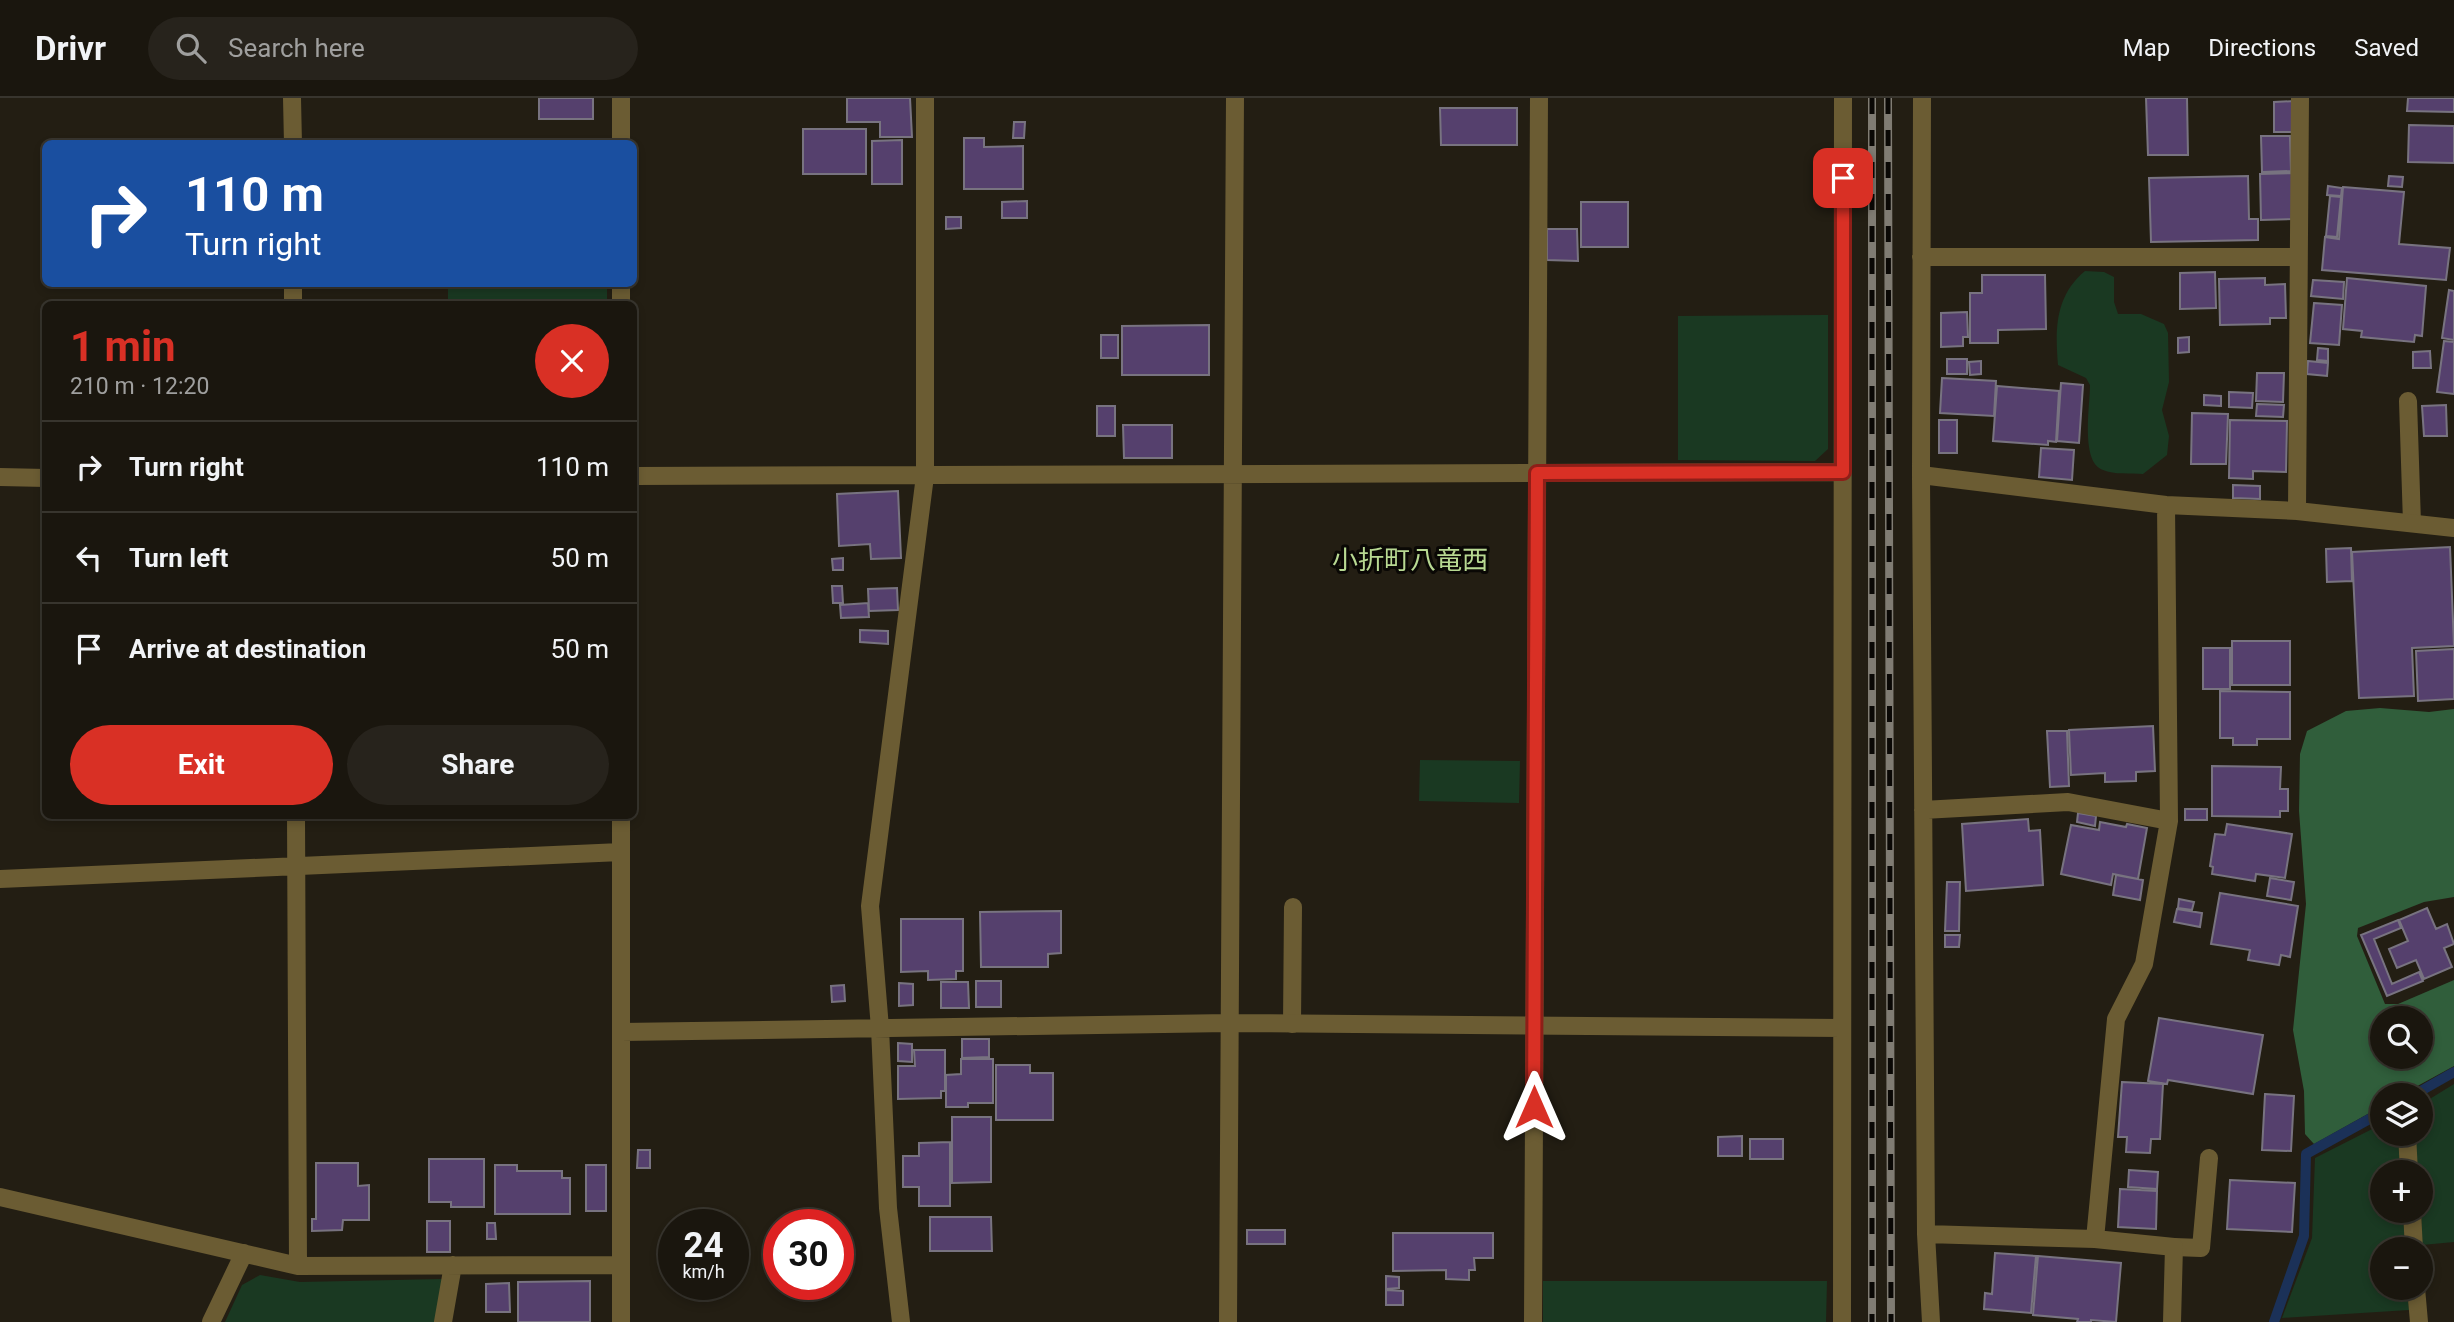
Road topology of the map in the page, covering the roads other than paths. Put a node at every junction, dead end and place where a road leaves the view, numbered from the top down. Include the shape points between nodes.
1 (292, 98) edge
2 (621, 98) edge
3 (925, 98) edge
4 (1235, 98) edge
5 (1539, 98) edge
6 (1843, 98) edge
7 (1922, 98) edge
8 (2300, 98) edge
9 (293, 140) edge
10 (621, 140) edge
11 (1921, 257) junction
12 (2298, 257) junction
13 (2408, 401) dead end
14 (1843, 472) junction
15 (1537, 473) junction
16 (1232, 474) junction
17 (1921, 475) junction
18 (637, 476) edge
19 (925, 476) junction
20 (0, 477) edge
21 (42, 478) edge
22 (2166, 505) junction
23 (2297, 511) junction
24 (2412, 523) junction
25 (2454, 528) edge
26 (1923, 810) junction
27 (296, 819) edge
28 (621, 819) edge
29 (2169, 821) junction
30 (621, 852) junction
31 (296, 867) junction
32 (0, 879) edge
33 (1293, 907) dead end
34 (1229, 1023) junction
35 (1292, 1024) junction
36 (1534, 1026) junction
37 (880, 1028) junction
38 (1842, 1028) junction
39 (621, 1031) junction
40 (2209, 1158) dead end
41 (0, 1197) edge
42 (1926, 1234) junction
43 (2095, 1239) junction
44 (2174, 1247) junction
45 (244, 1253) junction
46 (453, 1265) junction
47 (621, 1265) junction
48 (298, 1266) junction
49 (2417, 1300) edge
50 (211, 1322) edge
51 (443, 1322) edge
52 (621, 1322) edge
53 (901, 1322) edge
54 (1228, 1322) edge
55 (1533, 1322) edge
56 (1842, 1322) edge
57 (1931, 1322) edge
58 (2172, 1322) edge
59 (2418, 1322) edge

1 - 9 street
2 - 10 street
3 - 19 street
4 - 16 street
5 - 15 street
6 - 14 street
7 - 11 street
8 - 12 street
11 - 12 street
11 - 17 street
12 - 23 street
13 - 24 street
14 - 15 street
14 - 38 street
15 - 16 street
15 - 36 street
16 - 19 street
16 - 34 street
17 - 22 street
17 - 26 street
18 - 19 street
19 - 37 street via 870,906
20 - 21 street
22 - 23 street
22 - 29 street
23 - 24 street
24 - 25 street
26 - 29 street via 2067,802
26 - 42 street
27 - 31 street
28 - 30 street
29 - 43 street via 2144,964 2116,1019
30 - 31 street
30 - 39 street
31 - 32 street
31 - 48 street
33 - 35 street
34 - 35 street
34 - 37 street
34 - 54 street
35 - 36 street
36 - 38 street
36 - 55 street
37 - 39 street
37 - 53 street via 888,1208
38 - 56 street
39 - 47 street
40 - 44 street via 2201,1248
41 - 45 street
42 - 43 street
42 - 57 street
43 - 44 street
44 - 58 street
45 - 48 street
45 - 50 street
46 - 47 street
46 - 48 street
46 - 51 street
47 - 52 street
49 - 59 street

